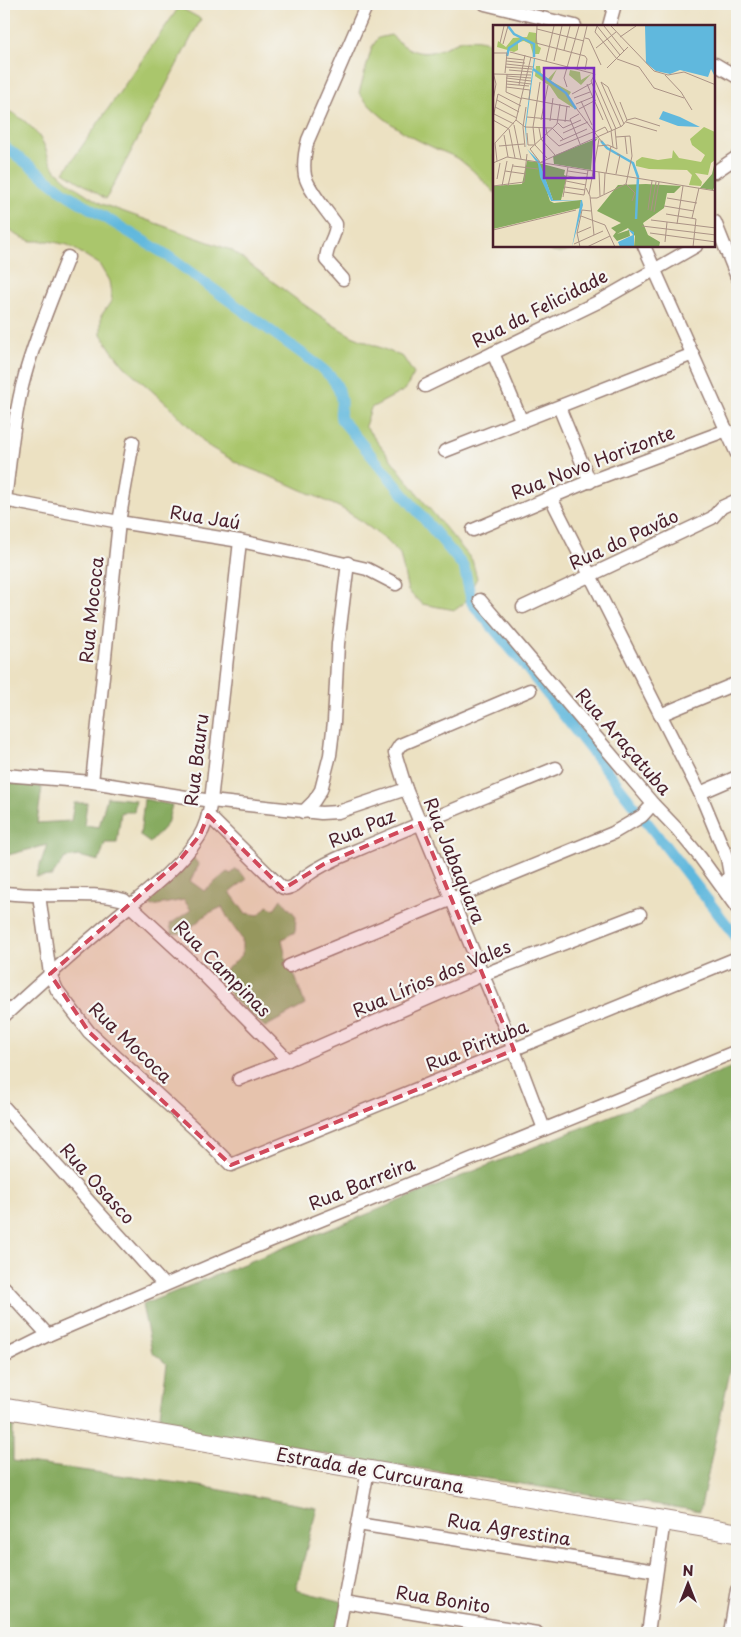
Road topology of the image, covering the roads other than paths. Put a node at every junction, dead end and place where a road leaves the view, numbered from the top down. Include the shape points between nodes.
1 (367, 4) edge
2 (615, 4) edge
3 (493, 5) edge
4 (571, 25) edge
5 (609, 25) edge
6 (716, 65) edge
7 (737, 77) edge
8 (737, 157) edge
9 (716, 171) edge
10 (716, 230) edge
11 (645, 248) edge
12 (692, 248) edge
13 (68, 257) dead end
14 (654, 269) junction
15 (737, 277) edge
16 (343, 279) dead end
17 (493, 353) junction
18 (693, 354) junction
19 (425, 386) dead end
20 (559, 407) junction
21 (522, 422) junction
22 (727, 430) junction
23 (133, 442) dead end
24 (445, 451) dead end
25 (737, 454) edge
26 (590, 482) junction
27 (551, 498) junction
28 (737, 500) edge
29 (4, 503) edge
30 (118, 522) junction
31 (473, 530) dead end
32 (240, 541) junction
33 (348, 564) junction
34 (590, 575) junction
35 (396, 584) dead end
36 (480, 600) dead end
37 (523, 607) dead end
38 (737, 683) edge
39 (530, 690) dead end
40 (660, 715) junction
41 (556, 768) dead end
42 (4, 775) edge
43 (737, 777) edge
44 (92, 782) junction
45 (406, 789) junction
46 (700, 793) junction
47 (211, 801) junction
48 (653, 804) junction
49 (304, 812) junction
50 (208, 815) junction
51 (420, 823) junction
52 (734, 873) edge
53 (4, 893) edge
54 (38, 895) junction
55 (728, 895) junction
56 (452, 900) junction
57 (131, 905) junction
58 (737, 908) edge
59 (640, 914) dead end
60 (737, 958) edge
61 (289, 966) dead end
62 (50, 974) junction
63 (482, 975) junction
64 (4, 1016) edge
65 (514, 1050) junction
66 (737, 1051) edge
67 (288, 1060) junction
68 (239, 1079) dead end
69 (4, 1107) edge
70 (544, 1129) junction
71 (231, 1165) joint
72 (164, 1285) junction
73 (4, 1287) edge
74 (48, 1335) junction
75 (4, 1357) edge
76 (4, 1408) edge
77 (368, 1470) junction
78 (664, 1520) junction
79 (358, 1524) junction
80 (737, 1533) edge
81 (656, 1571) junction
82 (737, 1590) edge
83 (344, 1602) junction
84 (338, 1633) edge
85 (537, 1633) edge
86 (648, 1633) edge
87 (730, 1633) edge

1 - 16 street via 305,153 305,176 336,224 326,250 326,260
2 - 5 street
3 - 4 street
6 - 7 street
8 - 9 street
10 - 15 street
11 - 14 street
12 - 14 street, Rua da Felicidade
13 - 29 street via 24,376
14 - 17 street, Rua da Felicidade via 600,301
14 - 18 street
17 - 19 street, Rua da Felicidade
17 - 21 street
18 - 20 street
18 - 22 street
20 - 21 street
20 - 26 street
21 - 24 street
22 - 25 street
22 - 26 street, Rua Novo Horizonte
23 - 30 street, Rua Mococa
26 - 27 street, Rua Novo Horizonte
27 - 31 street, Rua Novo Horizonte
27 - 34 street
28 - 34 street, Rua do Pavão via 722,507 712,518
29 - 30 street, Rua Jaú
30 - 32 street, Rua Jaú
30 - 44 street, Rua Mococa
32 - 33 street, Rua Jaú
32 - 47 street, Rua Bauru
33 - 35 street, Rua Jaú via 367,569
33 - 49 street via 330,756 321,790
34 - 37 street, Rua do Pavão
34 - 40 street
36 - 48 street, Rua Araçatuba
38 - 40 street
39 - 45 street, Rua Jabaquara via 400,744 395,753
40 - 46 street
41 - 51 street, Rua Paz
42 - 44 street
43 - 46 street
44 - 47 street
45 - 49 street via 338,812
45 - 51 street, Rua Jabaquara
46 - 52 street
47 - 49 street
47 - 50 street, Rua Bauru
48 - 55 street, Rua Araçatuba via 700,857
48 - 56 street via 642,816 613,833
50 - 51 street, Rua Paz via 284,888 295,885 324,864
50 - 57 street, Rua Bauru via 189,851
51 - 56 street, Rua Jabaquara
52 - 55 street via 726,882
53 - 54 street
54 - 57 street via 113,897
54 - 62 street, Rua Mococa
55 - 58 street, Rua Araçatuba
56 - 61 street
56 - 63 street, Rua Jabaquara
57 - 62 street, Rua Bauru
57 - 67 street, Rua Campinas
59 - 63 street, Rua Lírios dos Vales
60 - 65 street, Rua Pirituba
62 - 64 street, Rua Bauru
62 - 71 street, Rua Mococa via 57,990 89,1032
63 - 65 street, Rua Jabaquara
63 - 67 street, Rua Lírios dos Vales
65 - 70 street, Rua Jabaquara
65 - 71 street, Rua Pirituba
66 - 70 street, Rua Barreira
67 - 68 street, Rua Lírios dos Vales
69 - 72 street, Rua Osasco
70 - 72 street, Rua Barreira
72 - 74 street, Rua Barreira
73 - 74 street
74 - 75 street, Rua Barreira
76 - 77 main road, Estrada de Curcurana
77 - 78 main road, Estrada de Curcurana
77 - 79 street
78 - 80 main road, Estrada de Curcurana
78 - 81 street
79 - 81 street, Rua Agrestina
79 - 83 street
81 - 86 street
82 - 87 street
83 - 84 street
83 - 85 street, Rua Bonito

